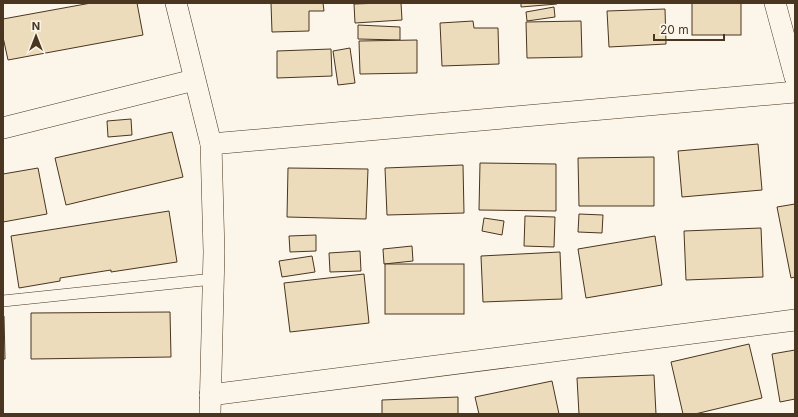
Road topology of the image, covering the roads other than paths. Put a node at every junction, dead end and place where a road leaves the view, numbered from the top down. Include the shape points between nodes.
1 (176, 3) edge
2 (775, 3) edge
3 (795, 77) edge
4 (194, 80) junction
5 (795, 92) edge
6 (3, 128) edge
7 (211, 144) junction
8 (213, 279) junction
9 (3, 301) edge
10 (795, 320) edge
11 (210, 405) edge

1 - 4 street
2 - 3 street
4 - 6 street
4 - 7 street
5 - 7 street
7 - 8 street
8 - 9 lane
8 - 11 street
10 - 11 street

